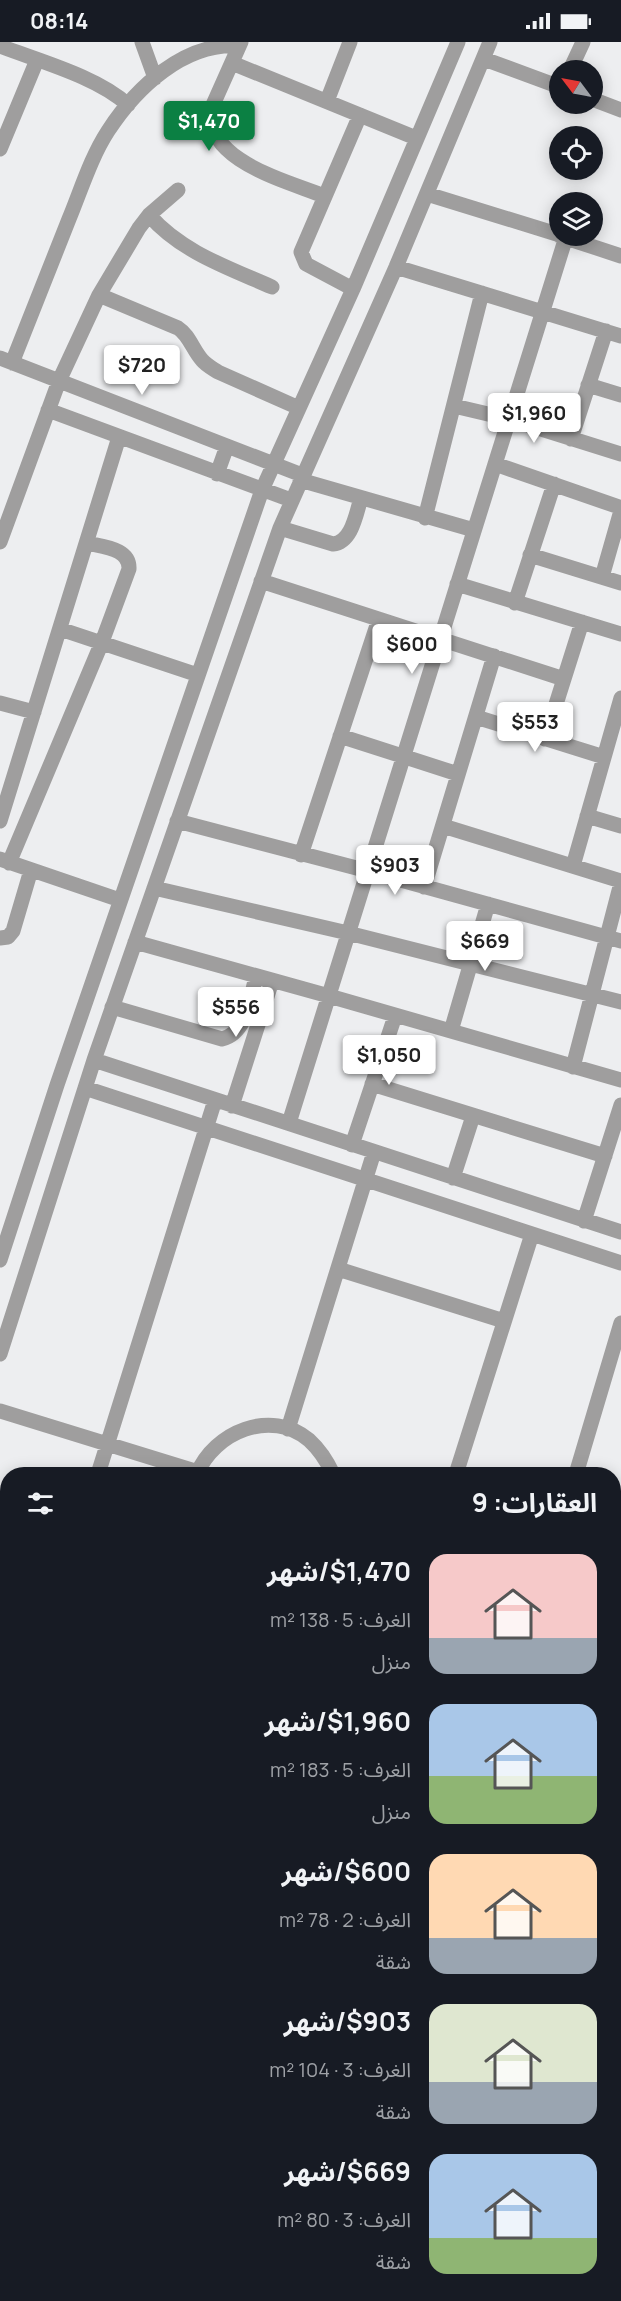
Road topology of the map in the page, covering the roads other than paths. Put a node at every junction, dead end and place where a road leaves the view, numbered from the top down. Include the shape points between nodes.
1 (142, 42) edge
2 (350, 42) edge
3 (458, 42) edge
4 (490, 42) edge
5 (583, 42) edge
6 (240, 44) edge
7 (0, 46) edge
8 (484, 59) junction
9 (37, 60) junction
10 (575, 60) edge
11 (232, 63) junction
12 (155, 78) junction
13 (549, 83) edge
14 (327, 101) junction
15 (603, 103) edge
16 (128, 105) junction
17 (621, 110) edge
18 (360, 115) junction
19 (416, 138) junction
20 (0, 148) edge
21 (178, 190) dead end
22 (427, 194) junction
23 (324, 196) junction
24 (149, 215) junction
25 (549, 232) edge
26 (559, 246) edge
27 (592, 246) edge
28 (621, 256) edge
29 (396, 267) junction
30 (272, 287) dead end
31 (353, 289) junction
32 (482, 293) junction
33 (99, 295) junction
34 (543, 310) junction
35 (606, 331) junction
36 (621, 336) edge
37 (6, 360) edge
38 (59, 381) junction
39 (588, 385) junction
40 (621, 395) edge
41 (454, 406) junction
42 (299, 408) junction
43 (48, 410) junction
44 (509, 419) junction
45 (119, 437) junction
46 (571, 439) junction
47 (227, 446) junction
48 (621, 454) edge
49 (273, 464) junction
50 (495, 464) junction
51 (217, 474) junction
52 (301, 478) junction
53 (554, 484) junction
54 (262, 490) junction
55 (361, 498) junction
56 (291, 500) junction
57 (425, 518) junction
58 (280, 528) junction
59 (474, 530) junction
60 (0, 542) edge
61 (87, 543) junction
62 (530, 555) junction
63 (602, 577) junction
64 (261, 580) junction
65 (621, 582) edge
66 (457, 584) junction
67 (515, 603) junction
68 (379, 619) junction
69 (582, 622) junction
70 (60, 628) junction
71 (621, 634) edge
72 (441, 638) junction
73 (102, 642) junction
74 (494, 656) junction
75 (198, 675) junction
76 (564, 679) junction
77 (621, 698) edge
78 (0, 703) edge
79 (34, 712) junction
80 (476, 717) junction
81 (340, 736) junction
82 (545, 739) junction
83 (404, 755) junction
84 (604, 757) junction
85 (458, 774) junction
86 (587, 816) junction
87 (0, 821) edge
88 (177, 821) junction
89 (443, 825) junction
90 (621, 826) edge
91 (301, 855) junction
92 (5, 861) edge
93 (573, 866) junction
94 (31, 870) junction
95 (368, 871) junction
96 (621, 882) edge
97 (424, 887) junction
98 (154, 888) junction
99 (120, 900) junction
100 (488, 904) junction
101 (348, 933) junction
102 (0, 938) edge
103 (614, 939) edge
104 (135, 942) junction
105 (471, 964) junction
106 (256, 977) junction
107 (272, 981) junction
108 (591, 995) junction
109 (329, 996) junction
110 (621, 1002) edge
111 (112, 1007) junction
112 (394, 1016) junction
113 (241, 1024) junction
114 (256, 1029) junction
115 (451, 1031) junction
116 (94, 1060) junction
117 (573, 1066) junction
118 (621, 1080) edge
119 (372, 1084) junction
120 (85, 1088) junction
121 (215, 1100) junction
122 (621, 1105) edge
123 (232, 1106) junction
124 (473, 1116) junction
125 (290, 1123) junction
126 (207, 1128) junction
127 (352, 1145) junction
128 (374, 1152) junction
129 (605, 1156) junction
130 (453, 1178) junction
131 (366, 1180) junction
132 (584, 1221) junction
133 (621, 1232) edge
134 (531, 1234) junction
135 (0, 1260) edge
136 (621, 1263) edge
137 (338, 1269) junction
138 (504, 1321) junction
139 (621, 1323) edge
140 (0, 1354) edge
141 (0, 1411) edge
142 (288, 1429) junction
143 (107, 1444) junction
144 (100, 1467) edge
145 (177, 1467) edge
146 (201, 1467) edge
147 (330, 1467) edge
148 (458, 1467) edge
149 (578, 1467) edge

1 - 12 street
2 - 14 street
3 - 19 street
4 - 8 street
5 - 10 street
6 - 11 street
6 - 12 street via 199,50
7 - 9 street
8 - 13 street
8 - 22 street
9 - 16 street via 105,87
9 - 20 street
11 - 14 street
11 - 23 street via 212,107 211,121 216,134 245,165
12 - 16 street
14 - 18 street
15 - 17 street
16 - 37 street via 107,132
18 - 19 street
18 - 23 street
19 - 31 street
21 - 24 street
22 - 25 street
22 - 29 street
23 - 31 street via 302,246 302,259 311,268
24 - 30 street via 189,249
24 - 33 street
26 - 34 street
27 - 28 street
29 - 32 street
29 - 52 street
31 - 42 street
32 - 34 street
32 - 41 street
33 - 38 street
33 - 42 street via 178,328 213,369
34 - 35 street
34 - 44 street
35 - 36 street
35 - 39 street
37 - 38 street
38 - 43 street
38 - 47 street
39 - 40 street
39 - 46 street
41 - 44 street
41 - 57 street
42 - 49 street
43 - 45 street
43 - 60 street
44 - 46 street
44 - 50 street
45 - 51 street
45 - 61 street
46 - 48 street
47 - 49 street
47 - 51 street
49 - 52 street
49 - 54 street
50 - 53 street
50 - 59 street
51 - 54 street
52 - 55 street
52 - 56 street
53 - 62 street
53 - 63 street via 621,509
54 - 56 street
54 - 75 street
55 - 57 street
55 - 58 street via 347,537 339,543
56 - 58 street
57 - 59 street
58 - 64 street
59 - 66 street
61 - 70 street
61 - 73 street via 122,553 130,564
62 - 63 street
62 - 67 street
63 - 65 street
64 - 68 street
64 - 88 street
66 - 67 street
66 - 72 street
67 - 69 street
68 - 72 street
68 - 81 street
69 - 71 street
69 - 76 street
70 - 73 street
70 - 79 street
72 - 74 street
72 - 83 street
73 - 75 street
73 - 92 street
74 - 76 street
74 - 80 street
75 - 99 street
76 - 82 street
77 - 84 street
78 - 79 street
79 - 87 street
80 - 82 street
80 - 85 street
81 - 83 street
81 - 91 street
82 - 84 street
83 - 85 street
83 - 95 street
84 - 86 street
85 - 89 street
86 - 90 street
86 - 93 street
88 - 91 street
88 - 98 street
89 - 93 street
89 - 97 street
91 - 95 street
92 - 94 street
93 - 96 street
94 - 99 street
94 - 102 street via 12,931 8,937
95 - 97 street
95 - 101 street
96 - 103 street
97 - 100 street
98 - 101 street
98 - 104 street
99 - 135 street
100 - 103 street
100 - 105 street
101 - 105 street
101 - 109 street
103 - 108 street
104 - 106 street
104 - 111 street
105 - 108 street
105 - 115 street
106 - 107 street
106 - 113 street
107 - 109 street
107 - 114 street
108 - 110 street
108 - 117 street
109 - 112 street
109 - 125 street
111 - 113 street via 216,1039 234,1035
111 - 116 street
112 - 115 street
112 - 119 street
113 - 114 street
114 - 123 street
115 - 117 street
116 - 120 street
116 - 121 street
117 - 118 street
119 - 124 street
119 - 127 street
120 - 126 street
120 - 140 street
121 - 123 street
121 - 126 street
122 - 129 street
123 - 125 street
124 - 129 street
124 - 130 street
125 - 127 street
126 - 131 street
126 - 143 street
127 - 128 street
128 - 130 street
128 - 131 street
129 - 132 street
130 - 132 street
131 - 134 street
131 - 137 street
132 - 133 street
134 - 136 street
134 - 138 street
137 - 138 street
137 - 142 street
138 - 148 street
139 - 149 street
141 - 143 street
142 - 146 street via 266,1425 244,1428 208,1453
142 - 147 street via 307,1439 323,1454
143 - 144 street
143 - 145 street

